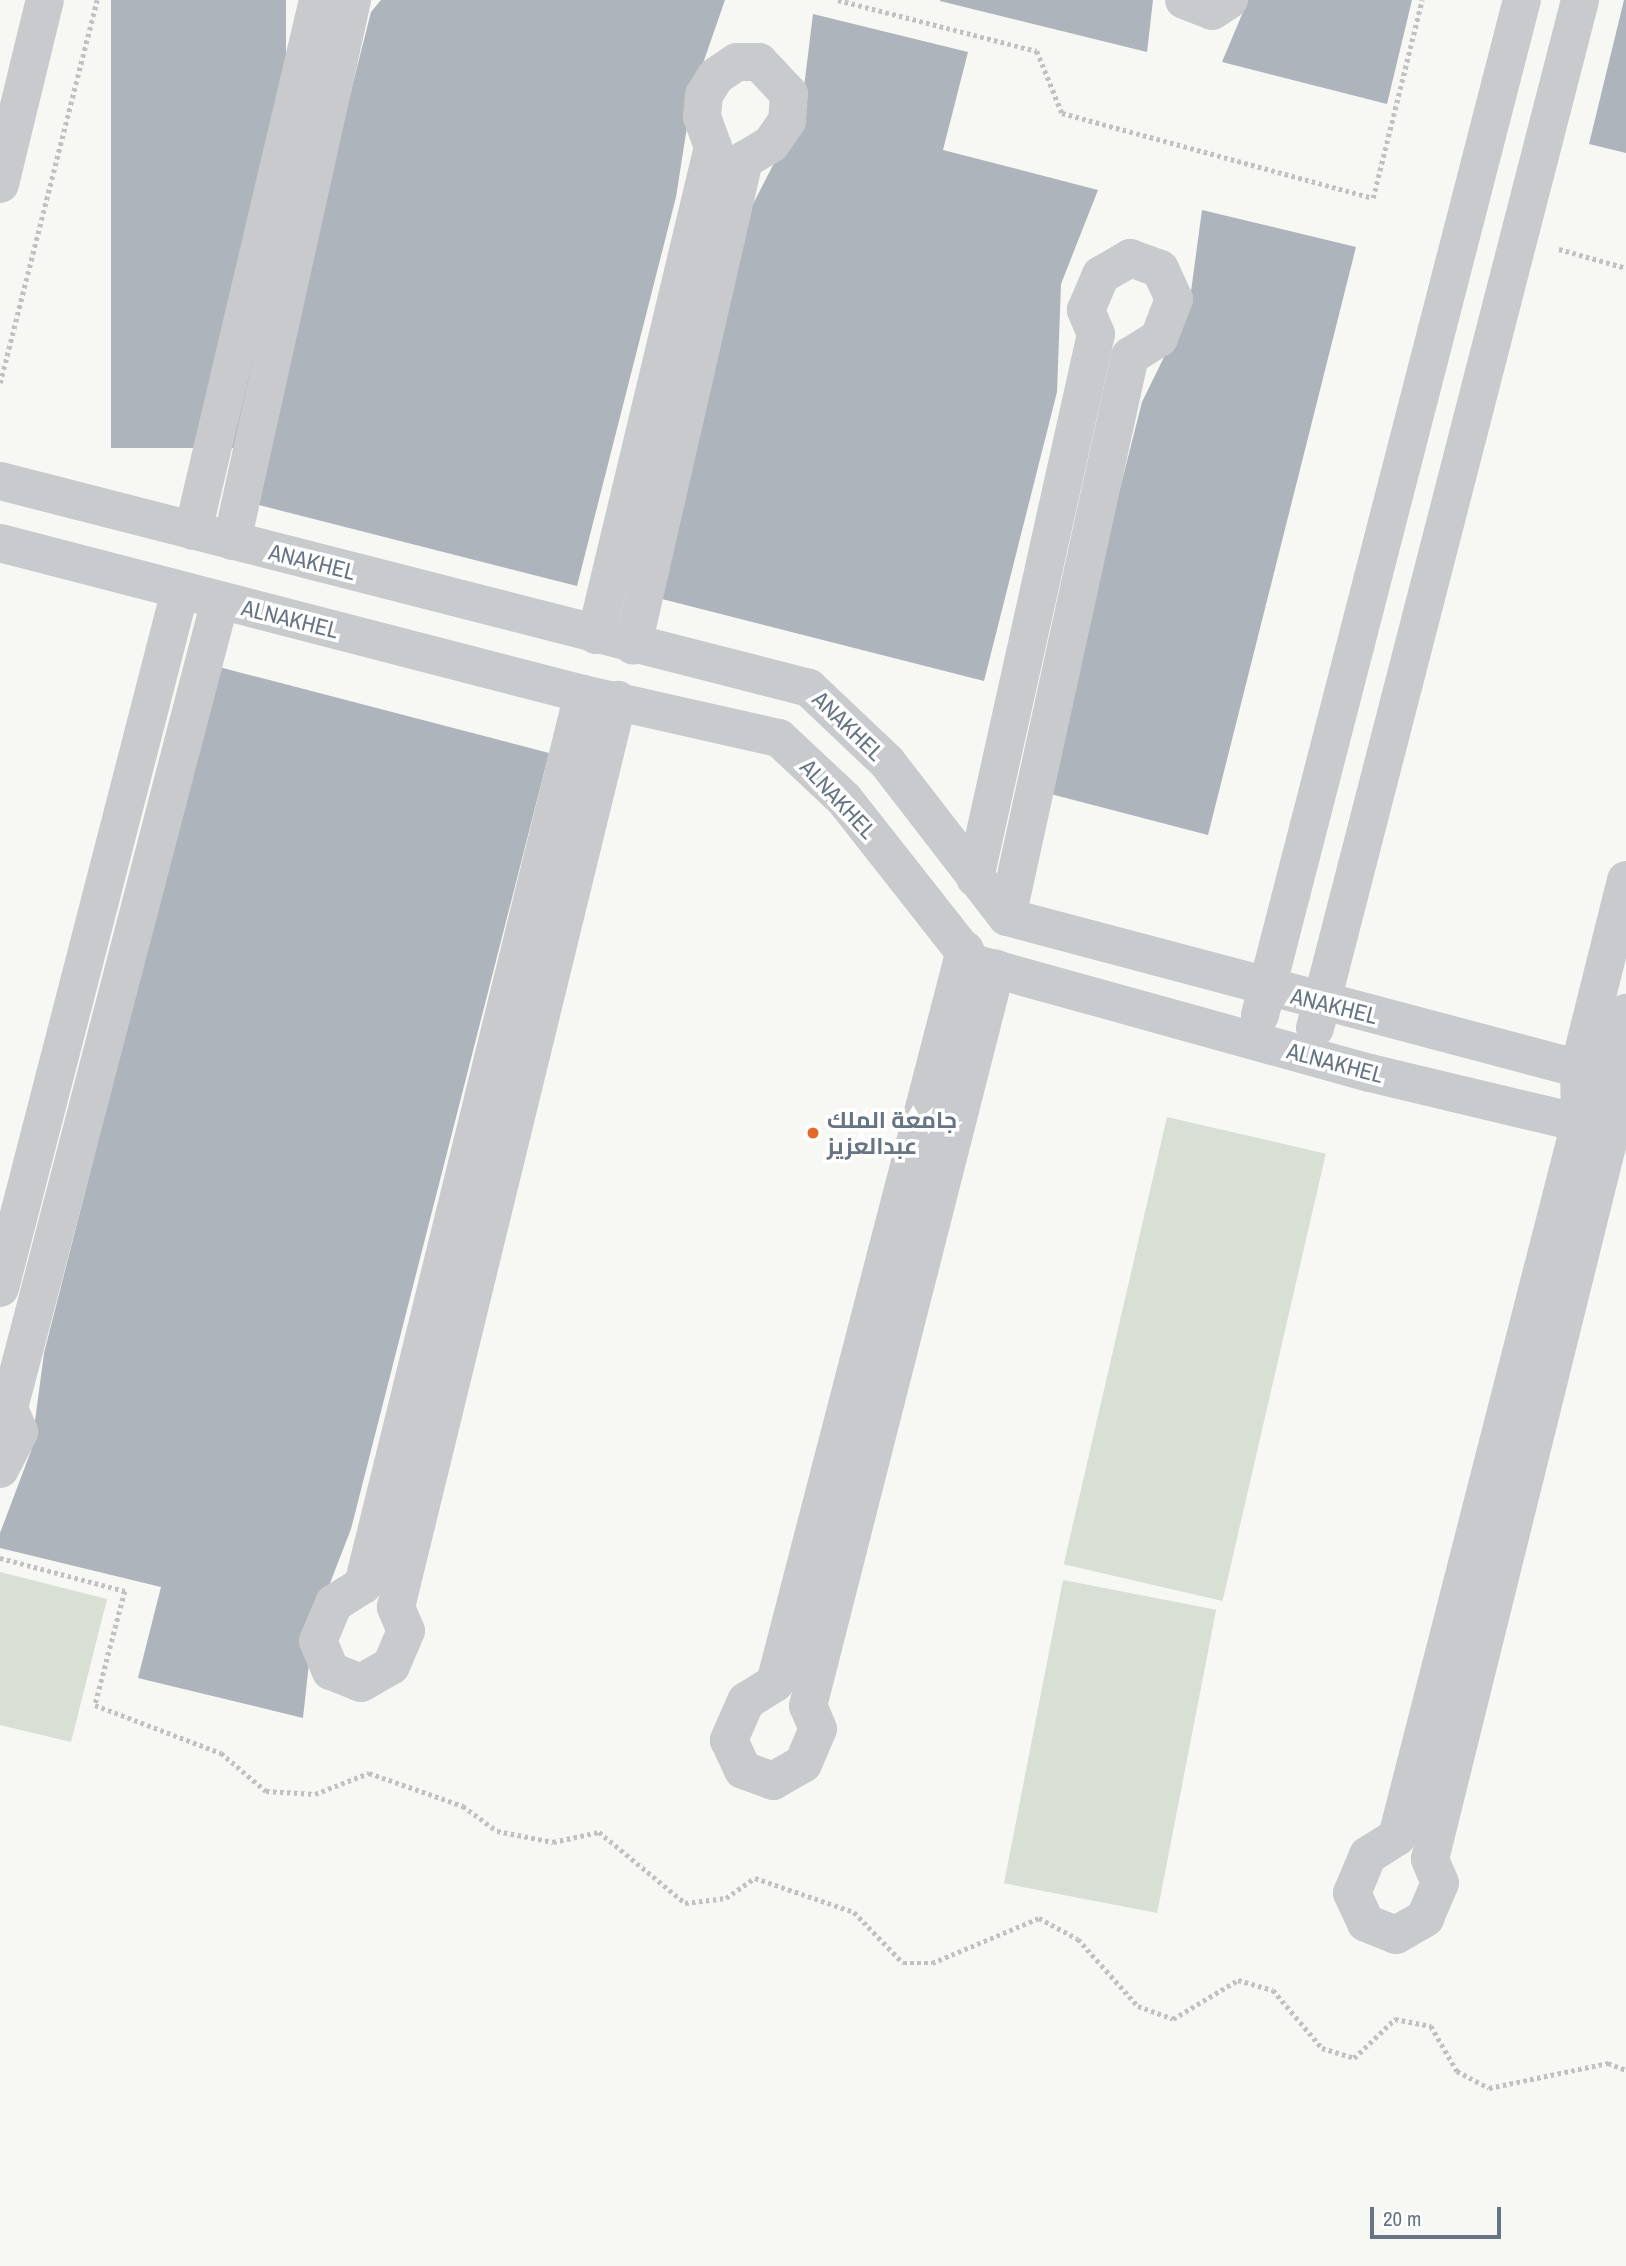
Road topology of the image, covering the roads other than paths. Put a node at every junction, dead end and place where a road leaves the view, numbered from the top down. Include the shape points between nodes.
1 (45, 0) edge
2 (318, 0) edge
3 (352, 0) edge
4 (1184, 0) edge
5 (1229, 0) edge
6 (1522, 0) edge
7 (1580, 0) edge
8 (0, 184) edge
9 (0, 481) edge
10 (193, 531) junction
11 (232, 541) junction
12 (0, 543) edge
13 (180, 591) junction
14 (220, 601) junction
15 (596, 635) junction
16 (633, 645) junction
17 (601, 697) junction
18 (975, 878) junction
19 (1626, 880) edge
20 (1007, 917) junction
21 (980, 960) junction
22 (1267, 989) junction
23 (1324, 1003) junction
24 (1626, 1013) edge
25 (1253, 1042) junction
26 (1306, 1053) junction
27 (1605, 1076) edge
28 (1606, 1129) edge
29 (0, 1288) edge
30 (0, 1469) edge

1 - 8 street
2 - 10 street
3 - 11 street
4 - 5 street via 1212,11
6 - 22 street
7 - 23 street
9 - 10 street, ANAKHEL
10 - 11 street, ANAKHEL
11 - 15 street, ANAKHEL
12 - 13 street, ALNAKHEL
13 - 14 street, ALNAKHEL
13 - 29 street
14 - 17 street, ALNAKHEL
14 - 30 street via 9,1408 19,1432
15 - 16 street, ANAKHEL
15 - 16 street via 713,147 702,117 704,95 716,76 737,62 759,62 789,94 787,121 771,144 744,160
16 - 18 street, ANAKHEL via 809,688 887,762
17 - 17 street via 363,1586 334,1603 318,1641 331,1671 361,1683 391,1667 406,1632 396,1607
17 - 21 street, ALNAKHEL via 779,738 844,799
18 - 20 street, ANAKHEL
18 - 20 street via 1096,334 1086,310 1101,275 1130,258 1160,269 1174,299 1158,338 1130,356
19 - 27 street
20 - 22 street, ANAKHEL
21 - 21 street via 775,1684 746,1701 729,1740 743,1770 773,1781 803,1765 818,1729 808,1706
21 - 25 street, ALNAKHEL
22 - 23 street, ANAKHEL
22 - 25 street
23 - 26 street
23 - 27 street, ANAKHEL
24 - 27 street
25 - 26 street, ALNAKHEL
26 - 28 street, ALNAKHEL
27 - 28 street
28 - 28 street via 1397,1837 1368,1855 1352,1893 1366,1923 1396,1935 1425,1918 1440,1883 1430,1858

